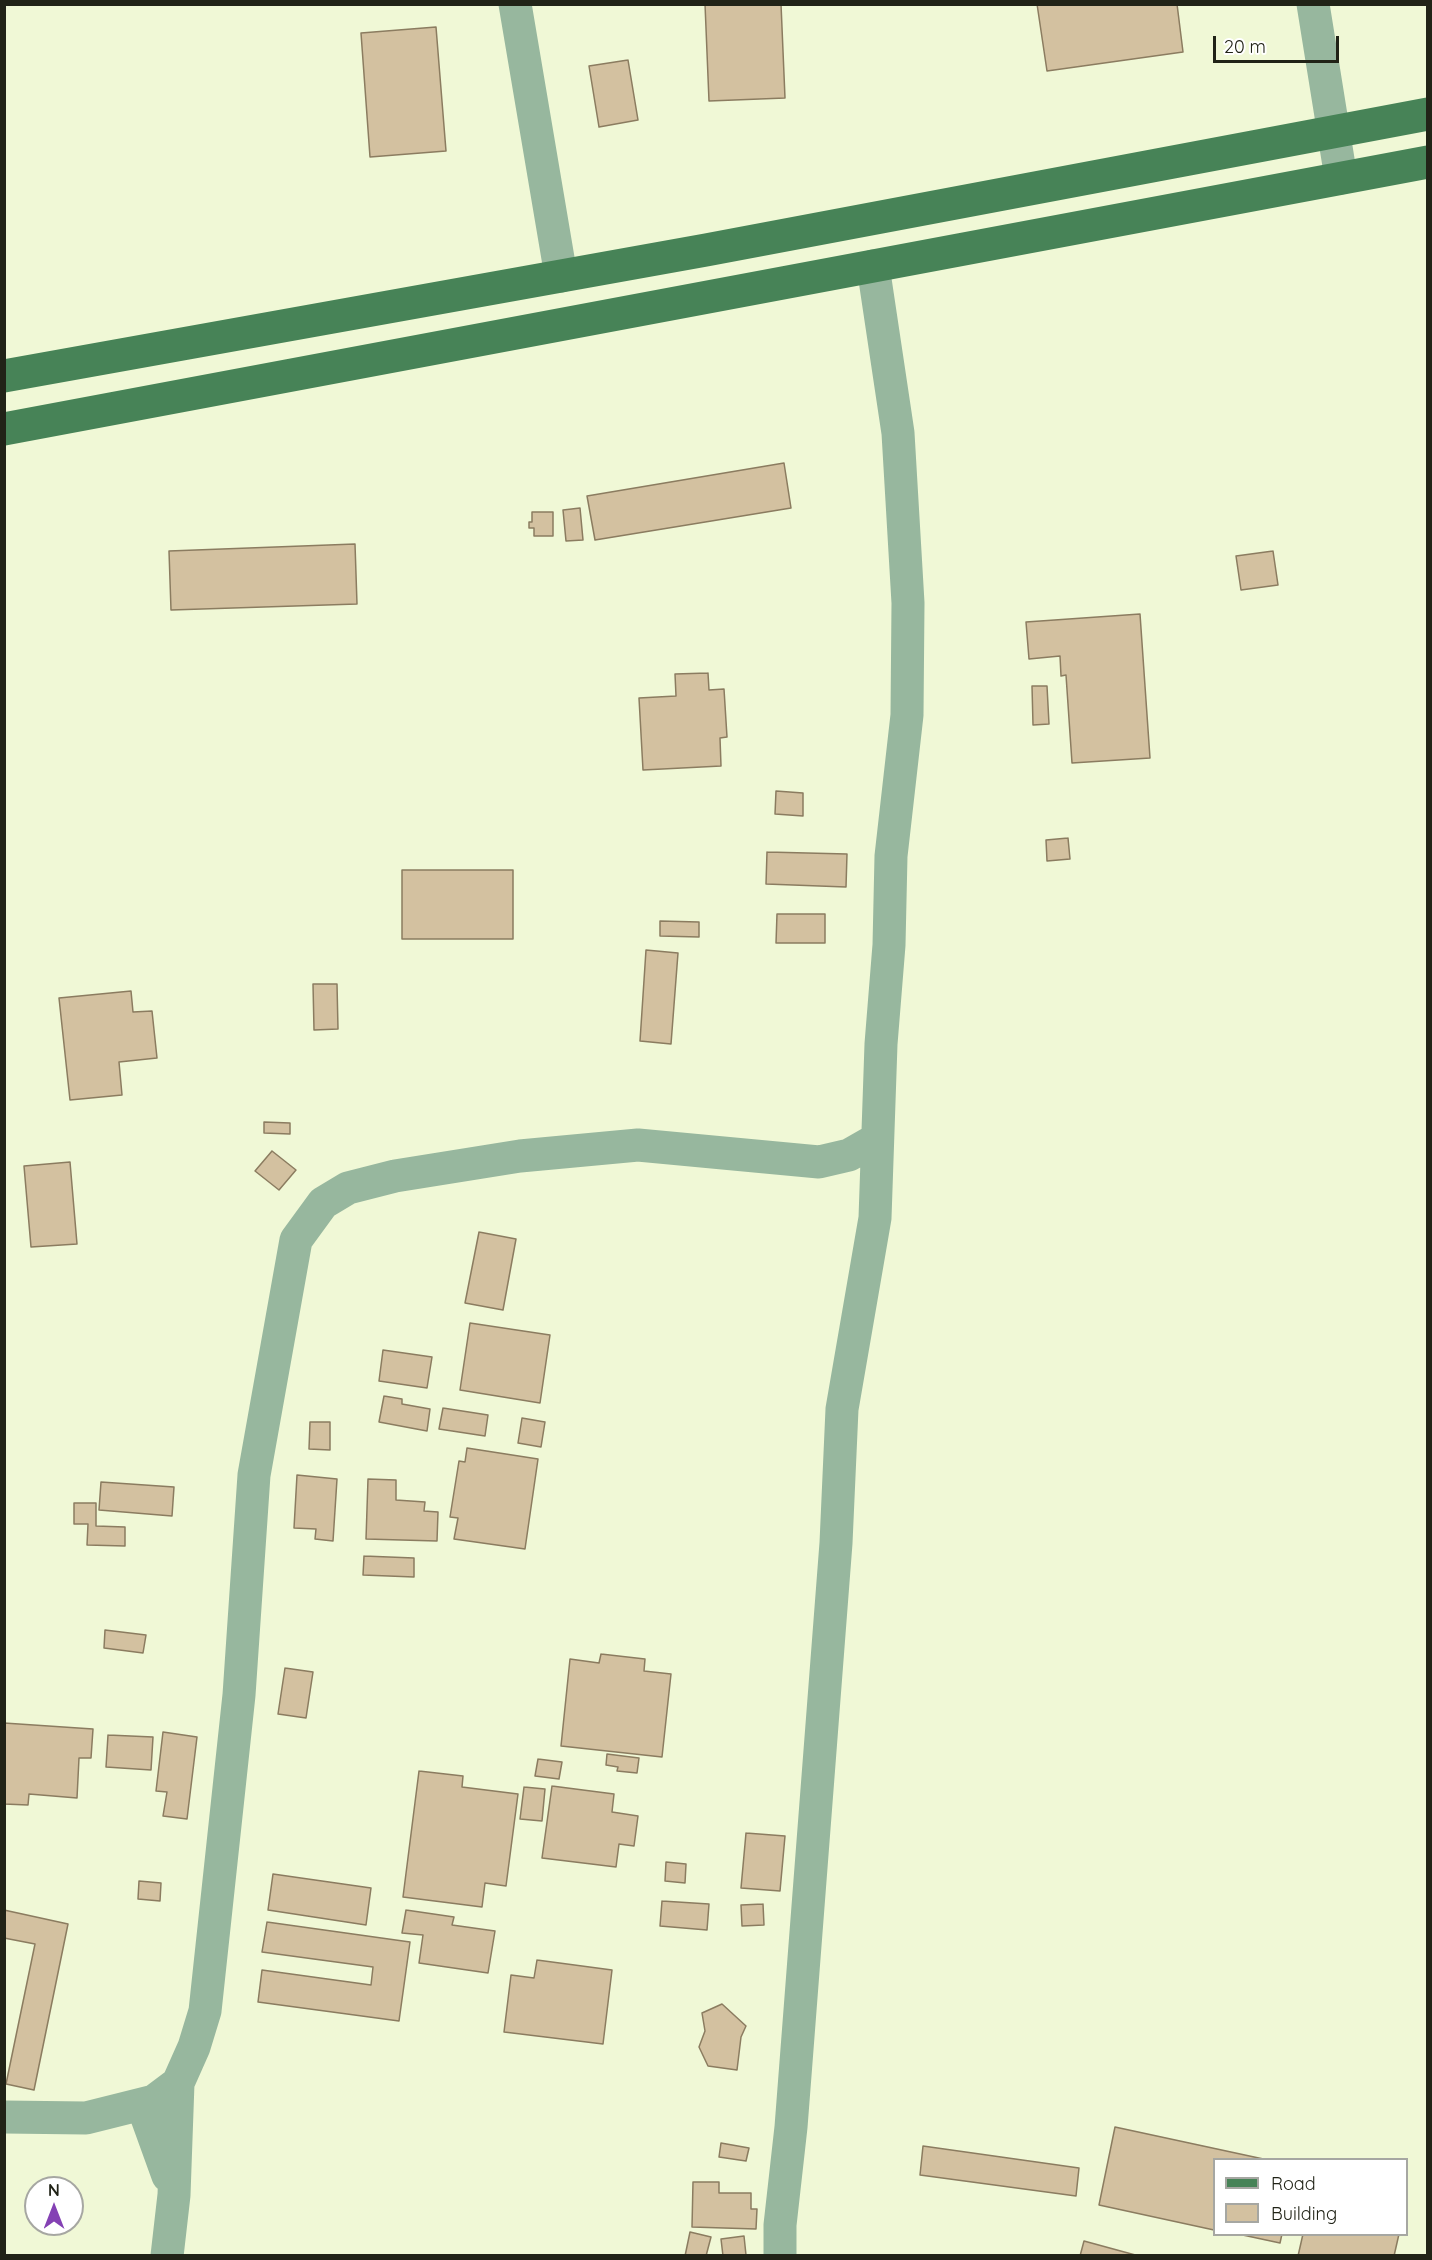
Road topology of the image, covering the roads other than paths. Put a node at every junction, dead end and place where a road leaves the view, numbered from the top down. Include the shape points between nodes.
1 (515, 4) edge
2 (1313, 4) edge
3 (1428, 114) edge
4 (1333, 132) junction
5 (1428, 162) edge
6 (1341, 178) junction
7 (873, 266) junction
8 (561, 276) junction
9 (4, 376) edge
10 (4, 429) edge
11 (878, 1139) junction
12 (178, 2083) junction
13 (142, 2104) junction
14 (4, 2116) edge
15 (174, 2195) junction
16 (167, 2256) edge
17 (780, 2256) edge

1 - 8 street
2 - 4 street
3 - 4 main road
4 - 6 street
4 - 8 main road
5 - 6 main road
6 - 7 main road
7 - 10 main road
7 - 11 street via 898,433 908,603 907,716 891,856
8 - 9 main road
11 - 12 street via 849,1155 819,1162 638,1145 520,1156 395,1176 348,1188 323,1203 296,1240 254,1474 240,1695 205,2011
11 - 17 street via 875,1218 842,1409 834,1566
12 - 13 street via 154,2101
12 - 15 street
13 - 14 street via 86,2118
13 - 15 street
15 - 16 street

